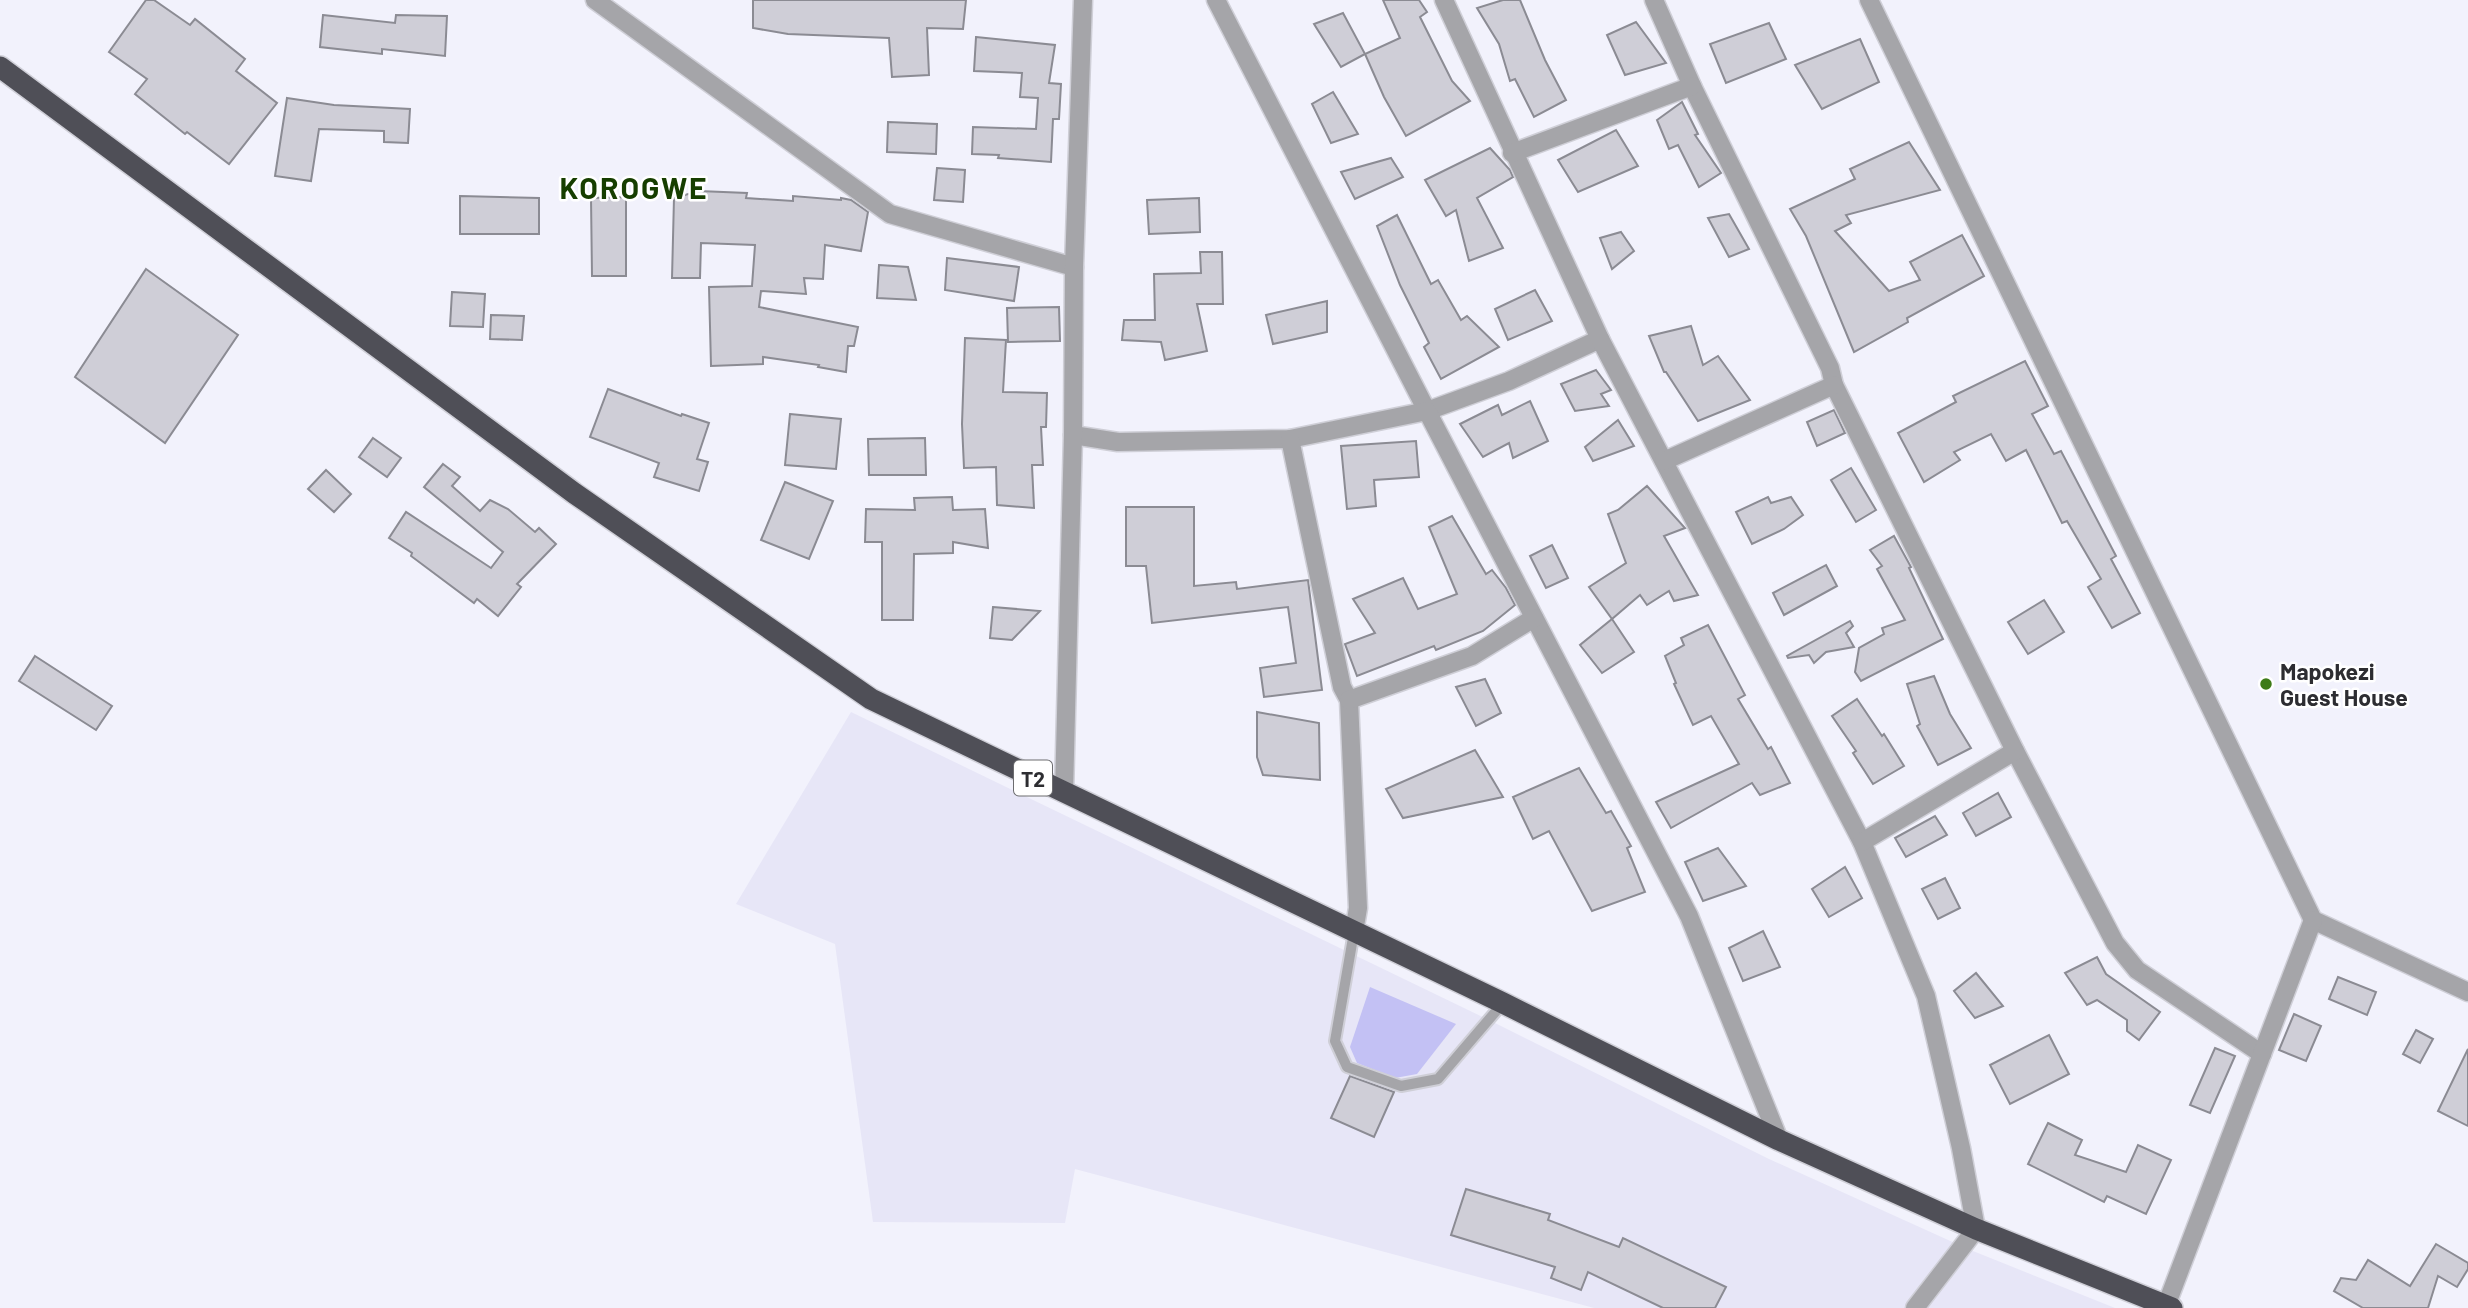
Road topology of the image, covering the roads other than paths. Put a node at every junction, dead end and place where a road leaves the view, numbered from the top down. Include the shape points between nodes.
1 (595, 0) edge
2 (1083, 0) edge
3 (1216, 0) edge
4 (1444, 0) edge
5 (1654, 0) edge
6 (1868, 0) edge
7 (0, 67) edge
8 (1692, 86) junction
9 (1513, 153) junction
10 (1074, 267) junction
11 (1600, 339) junction
12 (1834, 385) junction
13 (1427, 411) junction
14 (1073, 435) junction
15 (1290, 439) junction
16 (1664, 461) junction
17 (1534, 618) junction
18 (1349, 700) junction
19 (2015, 751) junction
20 (1064, 793) junction
21 (1861, 842) junction
22 (2313, 920) junction
23 (1354, 932) junction
24 (2468, 992) edge
25 (1503, 1003) junction
26 (2262, 1054) junction
27 (1779, 1140) junction
28 (1976, 1230) junction
29 (2169, 1307) edge
30 (1915, 1308) edge

1 - 10 street via 890,214
2 - 10 street
3 - 13 street
4 - 9 street
5 - 8 street
6 - 22 street
7 - 20 highway, T2 via 574,493 871,699
8 - 9 street
8 - 12 street via 1830,368
9 - 11 street
10 - 14 street
11 - 13 street via 1509,381
11 - 16 street
12 - 16 street
12 - 19 street
13 - 15 street
13 - 17 street
14 - 15 street via 1118,442
14 - 20 street
15 - 18 street via 1342,688
16 - 21 street
17 - 18 street via 1472,656
17 - 27 street via 1689,916
18 - 23 street via 1359,908
19 - 21 street
19 - 26 street via 2115,943 2137,970
20 - 23 highway, T2
21 - 28 street via 1926,996
22 - 24 street
22 - 26 street
23 - 25 highway, T2
23 - 25 lane via 1335,1041 1347,1067 1401,1086 1437,1079
25 - 27 highway, T2
26 - 29 street
27 - 28 highway, T2
28 - 29 highway, T2
28 - 30 street

